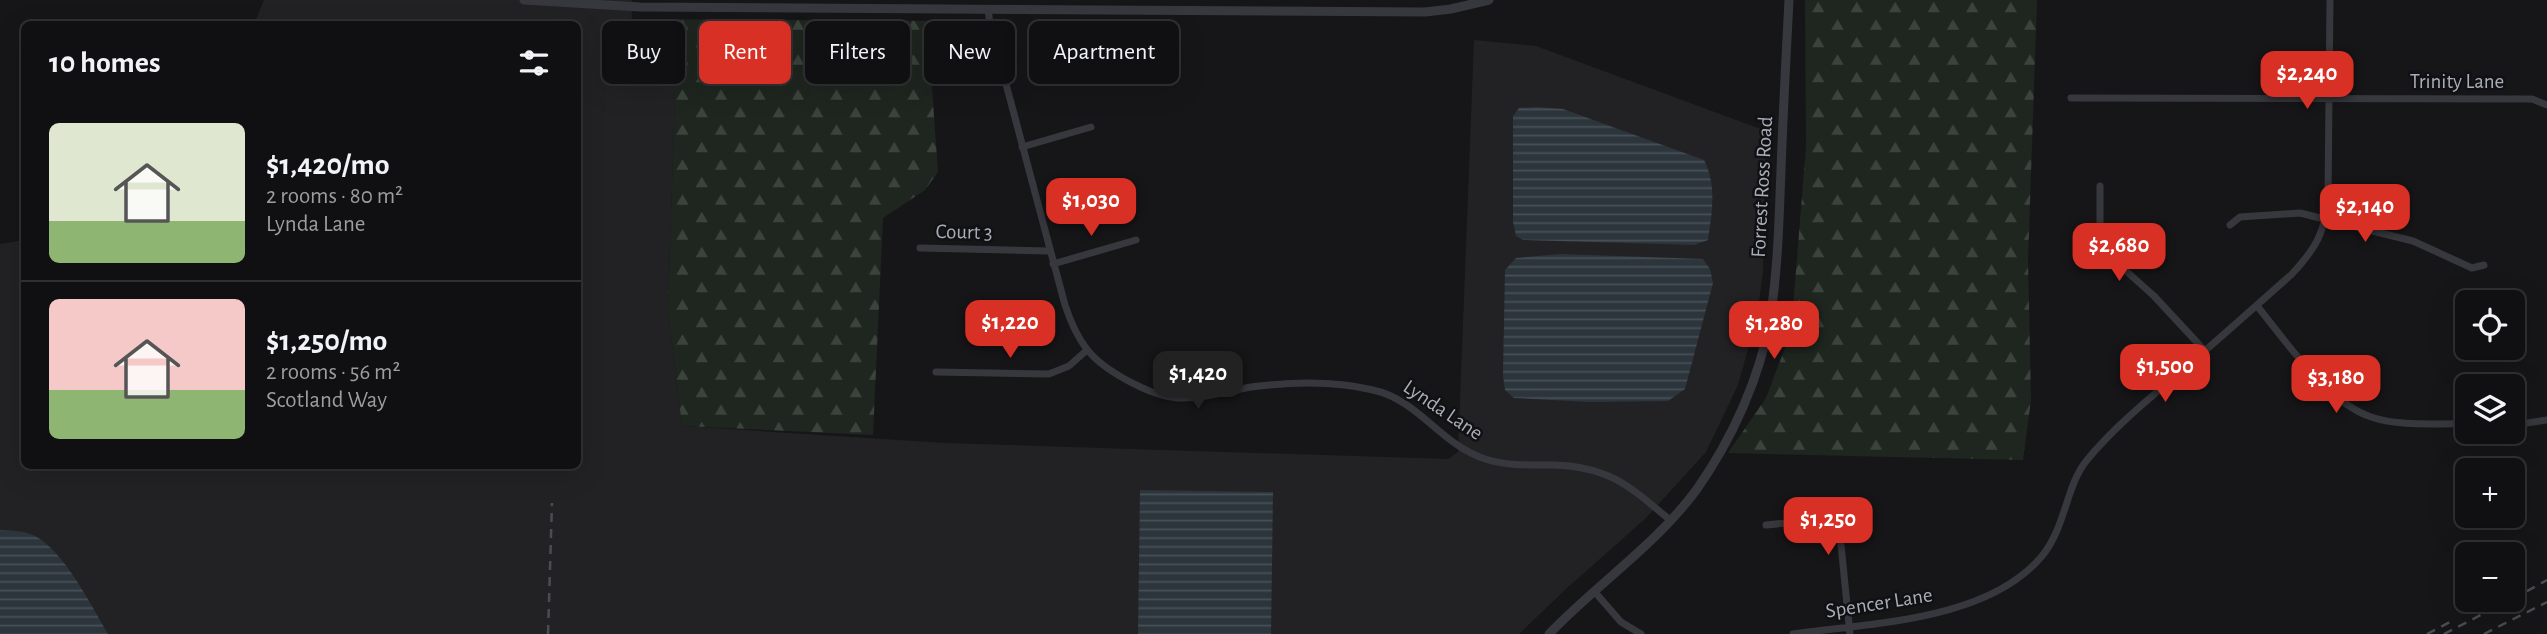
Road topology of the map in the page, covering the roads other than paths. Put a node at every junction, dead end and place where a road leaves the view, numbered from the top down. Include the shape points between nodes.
1 (524, 0) edge
2 (1489, 0) edge
3 (1789, 0) edge
4 (2330, 0) edge
5 (988, 9) junction
6 (2329, 97) junction
7 (2071, 98) dead end
8 (2547, 105) edge
9 (1091, 127) dead end
10 (1022, 147) junction
11 (2100, 186) dead end
12 (2326, 219) junction
13 (2230, 225) dead end
14 (1136, 240) dead end
15 (920, 248) dead end
16 (1049, 251) junction
17 (1053, 264) junction
18 (2484, 265) dead end
19 (2257, 306) junction
20 (1087, 350) junction
21 (2205, 351) junction
22 (936, 372) dead end
23 (2547, 420) edge
24 (2525, 423) edge
25 (2455, 424) edge
26 (1670, 520) junction
27 (1766, 525) dead end
28 (1594, 591) junction
29 (1850, 630) edge
30 (1638, 633) edge
31 (1549, 634) edge
32 (1793, 634) edge

1 - 5 street via 640,7
2 - 5 street via 1425,12
3 - 26 street, Forrest Ross Road via 1776,272 1769,321 1753,379 1733,426 1698,488
4 - 6 street, Spencer Lane
5 - 10 street, Lynda Lane
6 - 7 street, Trinity Lane
6 - 8 street, Trinity Lane via 2532,99
6 - 12 street, Spencer Lane
9 - 10 street
10 - 16 street, Lynda Lane
11 - 21 street via 2100,235 2106,250
12 - 13 street via 2279,213 2240,217
12 - 18 street via 2413,241 2472,268
12 - 19 street, Spencer Lane via 2314,250
14 - 17 street
15 - 16 street, Court 3
16 - 17 street, Lynda Lane
17 - 20 street, Lynda Lane via 1069,317
19 - 21 street, Spencer Lane
19 - 25 street via 2346,405 2373,417
20 - 22 street via 1069,366 1049,374
20 - 26 street, Lynda Lane via 1142,387 1176,397 1282,384 1348,386 1386,393 1417,410 1458,446 1485,459 1597,470 1627,485
21 - 29 street, Spencer Lane via 2127,417 2084,463 2057,535 2017,579 1978,600 1922,618
23 - 24 street
26 - 28 street, Forrest Ross Road
27 - 29 street via 1832,523 1840,535
28 - 30 street via 1621,622
28 - 31 street, Forrest Ross Road
29 - 32 street, Spencer Lane

